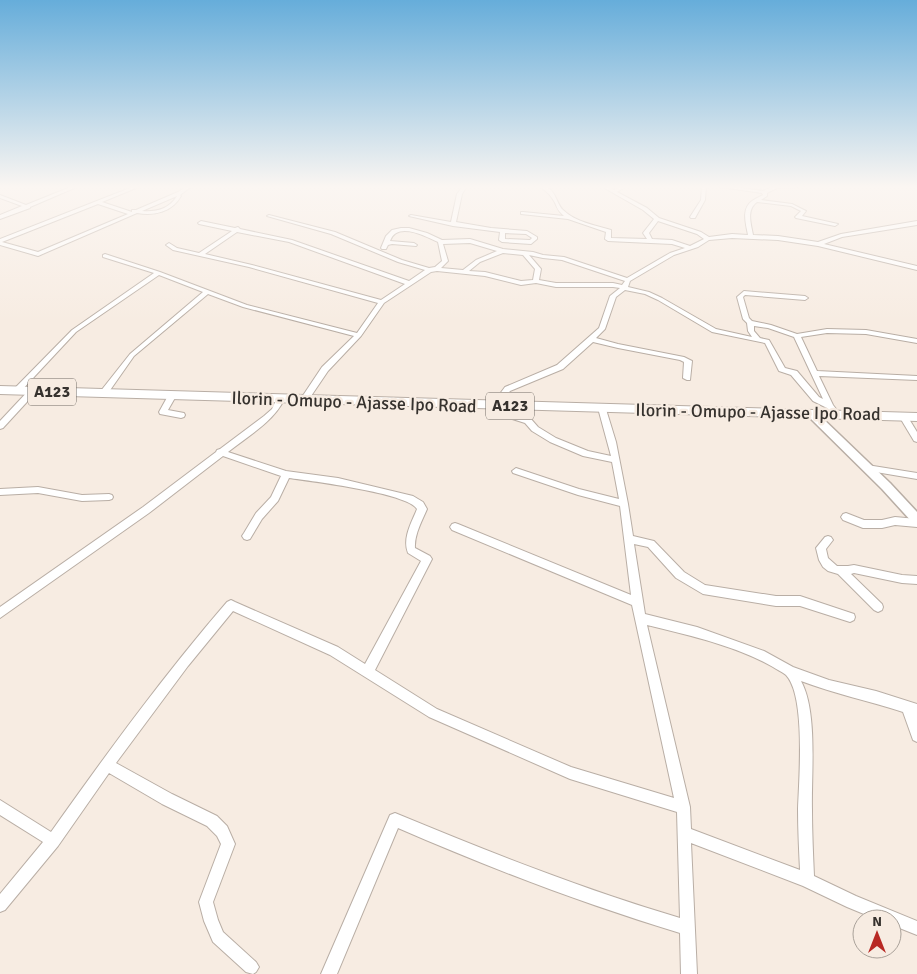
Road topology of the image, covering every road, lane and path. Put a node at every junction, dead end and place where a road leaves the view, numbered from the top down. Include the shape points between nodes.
1 (25, 231) edge
2 (89, 231) edge
3 (234, 231) edge
4 (248, 231) edge
5 (327, 231) edge
6 (394, 231) edge
7 (416, 231) edge
8 (503, 231) edge
9 (514, 231) edge
10 (609, 231) edge
11 (647, 231) edge
12 (695, 231) edge
13 (750, 231) edge
14 (825, 231) edge
15 (869, 231) edge
16 (751, 236) junction
17 (708, 239) junction
18 (650, 240) junction
19 (828, 240) junction
20 (0, 242) edge
21 (441, 242) junction
22 (386, 244) junction
23 (818, 244) junction
24 (168, 245) dead end
25 (414, 245) dead end
26 (690, 248) junction
27 (502, 250) junction
28 (526, 252) junction
29 (382, 253) junction
30 (200, 254) junction
31 (105, 256) dead end
32 (917, 268) edge
33 (437, 269) junction
34 (429, 270) junction
35 (464, 272) junction
36 (158, 273) junction
37 (628, 280) junction
38 (536, 281) junction
39 (408, 283) junction
40 (601, 286) junction
41 (624, 288) junction
42 (208, 291) junction
43 (613, 296) junction
44 (805, 298) dead end
45 (382, 302) junction
46 (750, 322) junction
47 (359, 335) junction
48 (797, 336) junction
49 (591, 339) junction
50 (758, 340) junction
51 (917, 341) edge
52 (814, 373) junction
53 (687, 378) dead end
54 (917, 378) edge
55 (0, 390) edge
56 (17, 390) junction
57 (33, 391) junction
58 (103, 394) junction
59 (172, 396) junction
60 (280, 400) junction
61 (304, 400) junction
62 (502, 406) junction
63 (602, 408) junction
64 (833, 410) junction
65 (181, 415) dead end
66 (813, 415) junction
67 (903, 416) junction
68 (917, 416) edge
69 (0, 426) edge
70 (914, 431) edge
71 (917, 439) edge
72 (220, 452) junction
73 (616, 460) junction
74 (867, 468) junction
75 (516, 471) dead end
76 (286, 474) junction
77 (917, 476) edge
78 (14, 490) junction
79 (0, 492) edge
80 (109, 497) dead end
81 (0, 500) edge
82 (624, 504) junction
83 (846, 517) dead end
84 (917, 521) edge
85 (455, 527) dead end
86 (246, 536) dead end
87 (629, 539) junction
88 (828, 540) dead end
89 (840, 570) junction
90 (917, 580) edge
91 (637, 602) junction
92 (878, 608) dead end
93 (0, 613) edge
94 (641, 618) junction
95 (850, 618) dead end
96 (368, 671) junction
97 (790, 671) junction
98 (913, 709) edge
99 (917, 736) edge
100 (106, 764) junction
101 (0, 807) edge
102 (683, 807) junction
103 (684, 833) junction
104 (53, 841) junction
105 (807, 880) junction
106 (0, 904) edge
107 (688, 928) junction
108 (917, 928) edge
109 (251, 968) dead end
110 (329, 974) edge
111 (689, 974) edge

1 - 20 street
2 - 20 street via 38,254
3 - 30 street
4 - 39 street via 305,245
5 - 29 street
6 - 22 street via 387,236
7 - 21 street
8 - 9 street via 502,240 531,242 535,238
10 - 18 street via 608,239
11 - 18 street
12 - 17 street
13 - 16 street
14 - 19 street
15 - 19 street
16 - 17 street
16 - 23 street
17 - 26 street
18 - 26 street
19 - 23 street
21 - 27 street via 470,241
21 - 33 street via 446,261
22 - 25 street
22 - 29 street
23 - 32 street
24 - 30 street
26 - 37 street via 672,254
27 - 28 street
27 - 35 street via 492,257 473,262
28 - 37 street via 536,252 540,256 561,259
28 - 38 street via 538,269
29 - 34 street
30 - 45 street
31 - 36 street
33 - 34 street
33 - 35 street
34 - 39 street
35 - 38 street via 514,282
36 - 42 street
36 - 56 street via 74,331
37 - 41 street
38 - 40 street
39 - 45 street
40 - 41 street
40 - 43 street
41 - 43 street
41 - 50 street via 660,299 714,332
42 - 47 street via 245,306
42 - 58 street via 132,354
43 - 49 street via 602,329
44 - 46 street via 744,293 741,303
45 - 47 street
46 - 48 street
46 - 50 street via 751,331
47 - 61 street via 324,369
48 - 51 street via 827,331 866,332
48 - 52 street
49 - 53 street via 682,358 688,361
49 - 62 street via 560,367 505,390
50 - 64 street via 768,341 782,370 794,373 816,399
52 - 54 street
52 - 64 street
55 - 56 highway, Ilorin - Omupo - Ajasse Ipo Road / A123
56 - 57 highway, Ilorin - Omupo - Ajasse Ipo Road / A123
57 - 58 highway, Ilorin - Omupo - Ajasse Ipo Road / A123
57 - 69 street
58 - 59 highway, Ilorin - Omupo - Ajasse Ipo Road / A123
59 - 60 highway, Ilorin - Omupo - Ajasse Ipo Road / A123
59 - 65 street via 163,412
60 - 61 highway, Ilorin - Omupo - Ajasse Ipo Road / A123
60 - 72 street via 267,418
61 - 62 highway, Ilorin - Omupo - Ajasse Ipo Road / A123
62 - 63 highway, Ilorin - Omupo - Ajasse Ipo Road / A123
62 - 73 street via 506,414 528,421 553,440 586,454
63 - 66 highway, Ilorin - Omupo - Ajasse Ipo Road / A123
63 - 73 street
64 - 66 highway, Ilorin - Omupo - Ajasse Ipo Road / A123
64 - 67 highway, Ilorin - Omupo - Ajasse Ipo Road / A123
66 - 74 street
67 - 68 highway, Ilorin - Omupo - Ajasse Ipo Road / A123
67 - 70 street
70 - 71 street
72 - 76 street
72 - 93 street via 146,510
73 - 82 street
74 - 77 street
74 - 84 street
75 - 82 street
76 - 86 street via 275,499
76 - 96 street via 392,493 413,499 422,508 410,543 411,550 427,559
78 - 79 street
78 - 80 street via 38,490 82,498
78 - 81 street
82 - 87 street
83 - 84 street via 862,524
85 - 91 street
87 - 91 street
87 - 95 street via 651,544 680,575 703,589 776,601 800,601
88 - 89 street via 821,548 821,556 826,564
89 - 90 street via 848,572 854,569
89 - 92 street
91 - 94 street
94 - 97 street via 714,638 764,656
94 - 102 street
96 - 100 street via 334,651 231,605
96 - 102 street via 433,713 570,773
97 - 98 street via 829,686
97 - 105 street via 804,706
98 - 99 street
100 - 104 street
100 - 109 street via 212,821 222,831 228,844 206,902 218,937
101 - 104 street
102 - 103 street
103 - 105 street
103 - 107 street
104 - 106 street
105 - 108 street
107 - 110 street via 562,888 395,820
107 - 111 street

